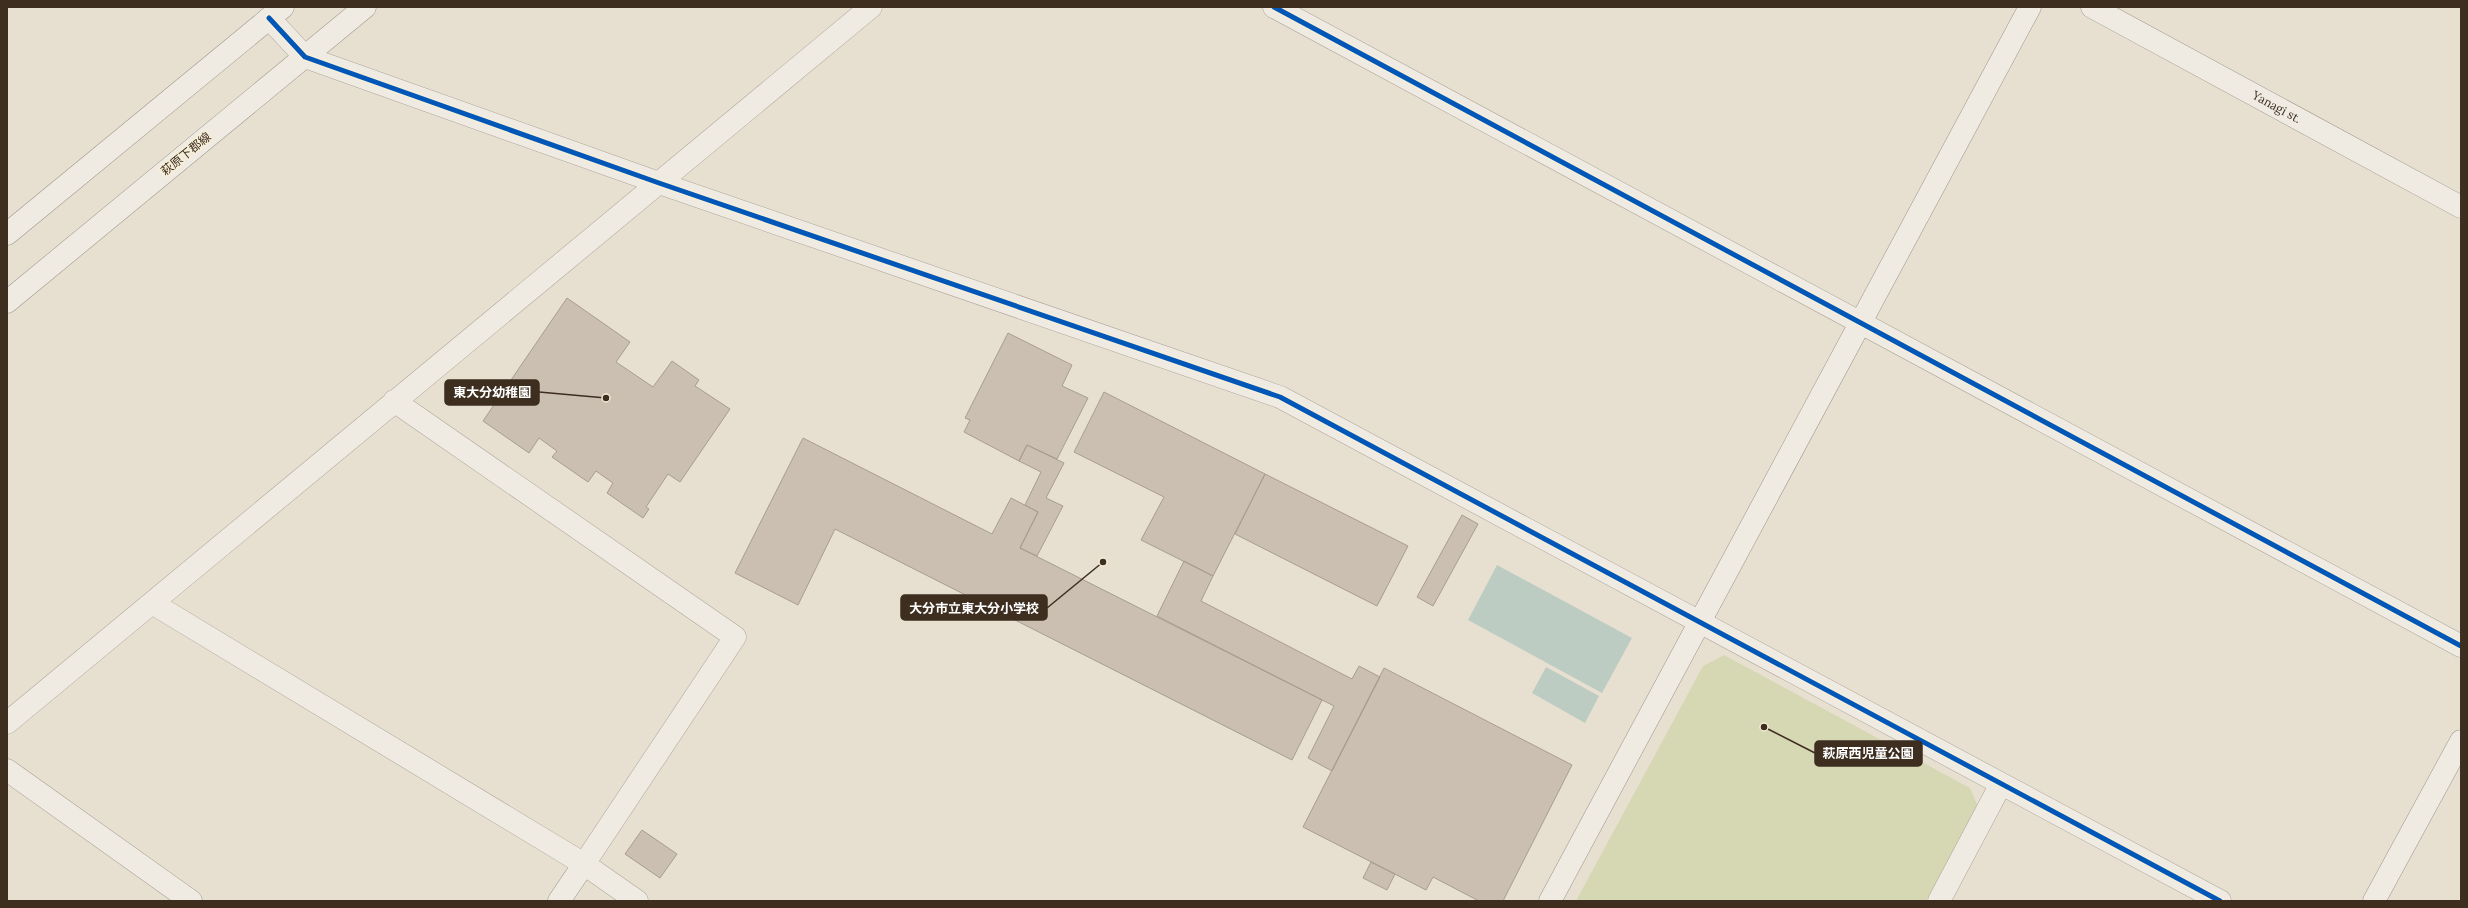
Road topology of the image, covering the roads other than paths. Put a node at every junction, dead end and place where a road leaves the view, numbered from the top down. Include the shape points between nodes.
1 (365, 7) edge
2 (871, 7) edge
3 (1274, 7) edge
4 (2030, 7) edge
5 (2092, 7) edge
6 (276, 13) edge
7 (305, 57) junction
8 (658, 183) junction
9 (2461, 207) edge
10 (7, 234) edge
11 (7, 302) edge
12 (1860, 323) junction
13 (394, 402) junction
14 (152, 603) junction
15 (1699, 623) junction
16 (2461, 646) edge
17 (7, 723) edge
18 (2461, 741) edge
19 (7, 770) edge
20 (2001, 784) junction
21 (584, 864) junction
22 (190, 901) edge
23 (559, 901) edge
24 (637, 901) edge
25 (1550, 901) edge
26 (1939, 901) edge
27 (2220, 901) edge
28 (2374, 901) edge

1 - 7 street, 萩原下郡線
2 - 8 street
3 - 12 street
4 - 12 street
5 - 9 street, Yanagi st.
6 - 7 street
6 - 10 street
7 - 8 street
7 - 11 street, 萩原下郡線
8 - 13 street
8 - 15 street via 1280,397
12 - 15 street
12 - 16 street
13 - 14 street
13 - 21 street via 735,637
14 - 17 street
14 - 21 street
15 - 20 street
15 - 25 street
18 - 28 street
19 - 22 street
20 - 26 street
20 - 27 street
21 - 23 street
21 - 24 street

